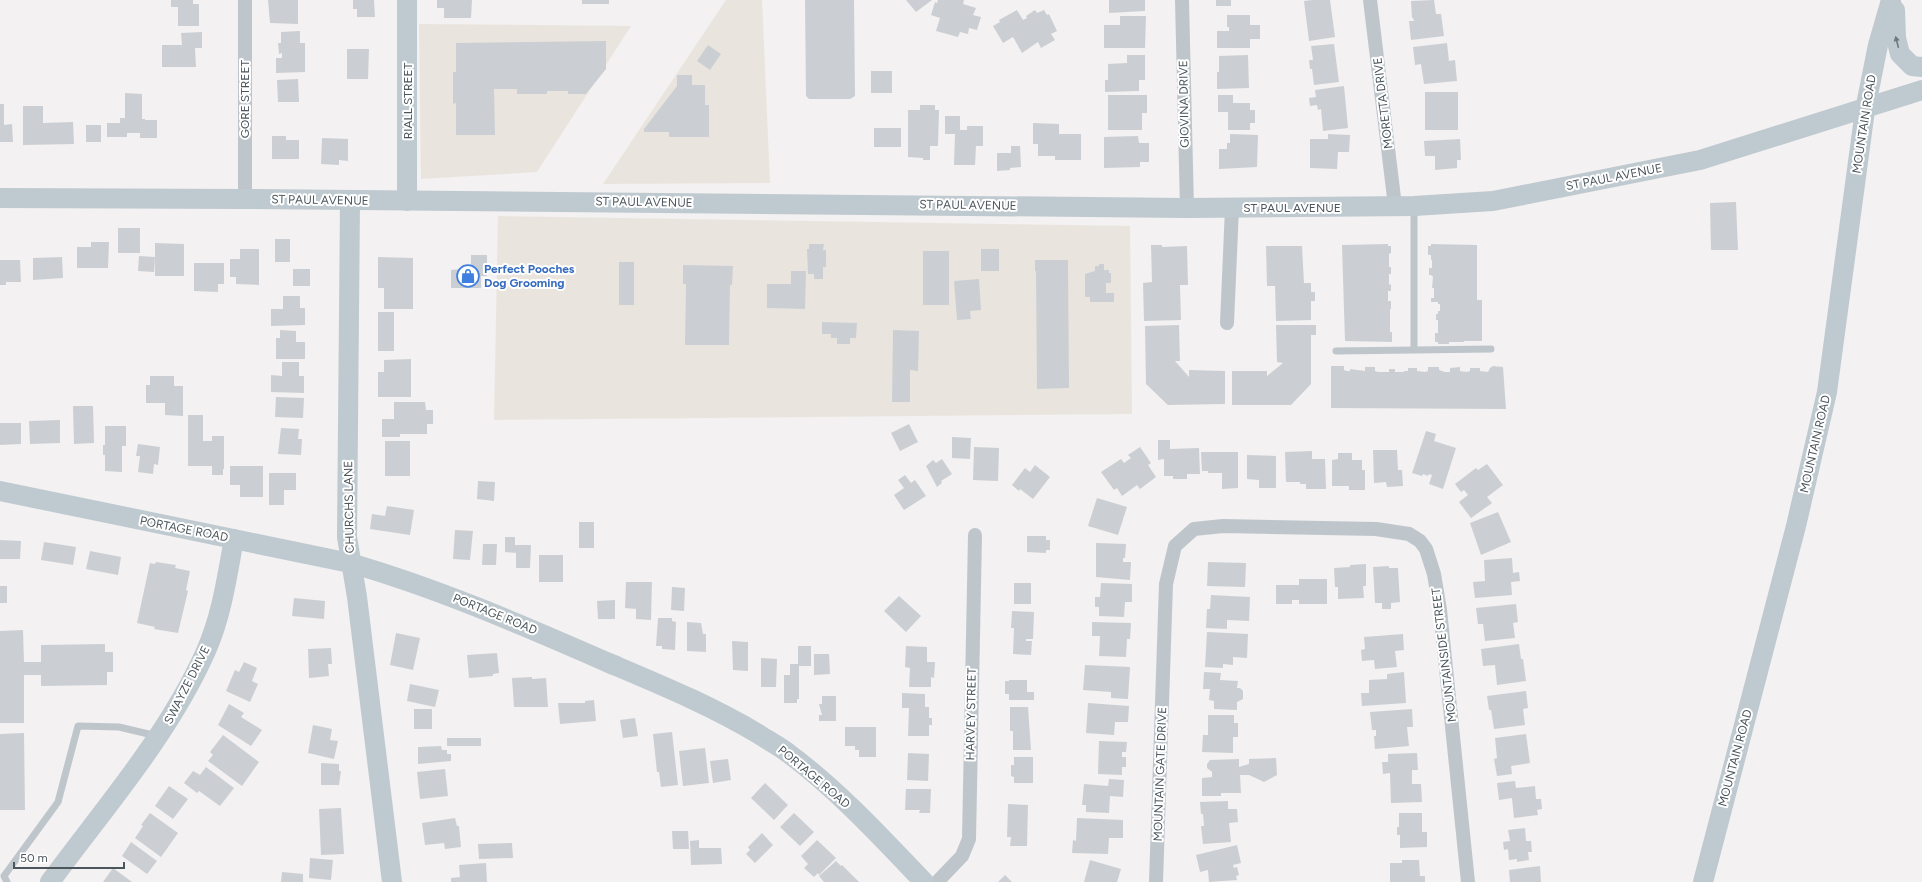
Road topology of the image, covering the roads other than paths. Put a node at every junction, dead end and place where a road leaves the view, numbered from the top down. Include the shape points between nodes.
1 (245, 0) edge
2 (407, 0) edge
3 (1182, 0) edge
4 (1370, 0) edge
5 (1893, 0) edge
6 (1922, 67) edge
7 (1922, 90) edge
8 (1865, 110) junction
9 (0, 198) edge
10 (246, 199) junction
11 (350, 201) junction
12 (407, 201) junction
13 (1404, 206) junction
14 (1187, 208) junction
15 (1232, 208) junction
16 (1227, 323) dead end
17 (1414, 349) junction
18 (1491, 349) dead end
19 (1336, 350) dead end
20 (0, 491) edge
21 (975, 535) dead end
22 (234, 539) junction
23 (350, 564) junction
24 (1164, 667) joint
25 (159, 737) junction
26 (7, 882) edge
27 (50, 882) edge
28 (392, 882) edge
29 (924, 882) edge
30 (938, 882) edge
31 (1156, 882) edge
32 (1468, 882) edge
33 (1703, 882) edge

1 - 10 street, GORE STREET
2 - 12 street, RIALL STREET
3 - 14 street, GIOVINA DRIVE
4 - 13 street, MORETTA DRIVE
6 -> 5 street via 1912,66 1900,54
5 - 8 street, MOUNTAIN ROAD via 1878,45
7 - 8 street, ST PAUL AVENUE
8 - 13 street, ST PAUL AVENUE via 1700,160 1493,201
8 - 33 street, MOUNTAIN ROAD via 1827,392 1796,526
9 - 10 street, ST PAUL AVENUE
10 - 11 street, ST PAUL AVENUE
11 - 12 street, ST PAUL AVENUE
11 - 23 street, CHURCHS LANE via 347,537
12 - 14 street, ST PAUL AVENUE
13 - 15 street, ST PAUL AVENUE
13 - 17 lane
14 - 15 street, ST PAUL AVENUE
15 - 16 street
17 - 18 lane
17 - 19 lane
20 - 22 street, PORTAGE ROAD
21 - 30 street, HARVEY STREET via 969,839 962,856
22 - 23 street, PORTAGE ROAD
22 - 25 street, SWAYZE DRIVE via 224,598 207,650
23 - 28 street, CHURCHS LANE via 357,597
23 - 29 street, PORTAGE ROAD via 427,587 496,614 727,716 788,752 840,797
24 - 31 street, MOUNTAIN GATE DRIVE
24 - 32 street, MOUNTAINSIDE STREET via 1166,584 1175,546 1194,529 1223,526 1376,529 1408,534 1420,541 1426,549 1434,574 1440,610
25 - 26 lane via 119,727 78,726 58,802 4,876
25 - 27 street, SWAYZE DRIVE

